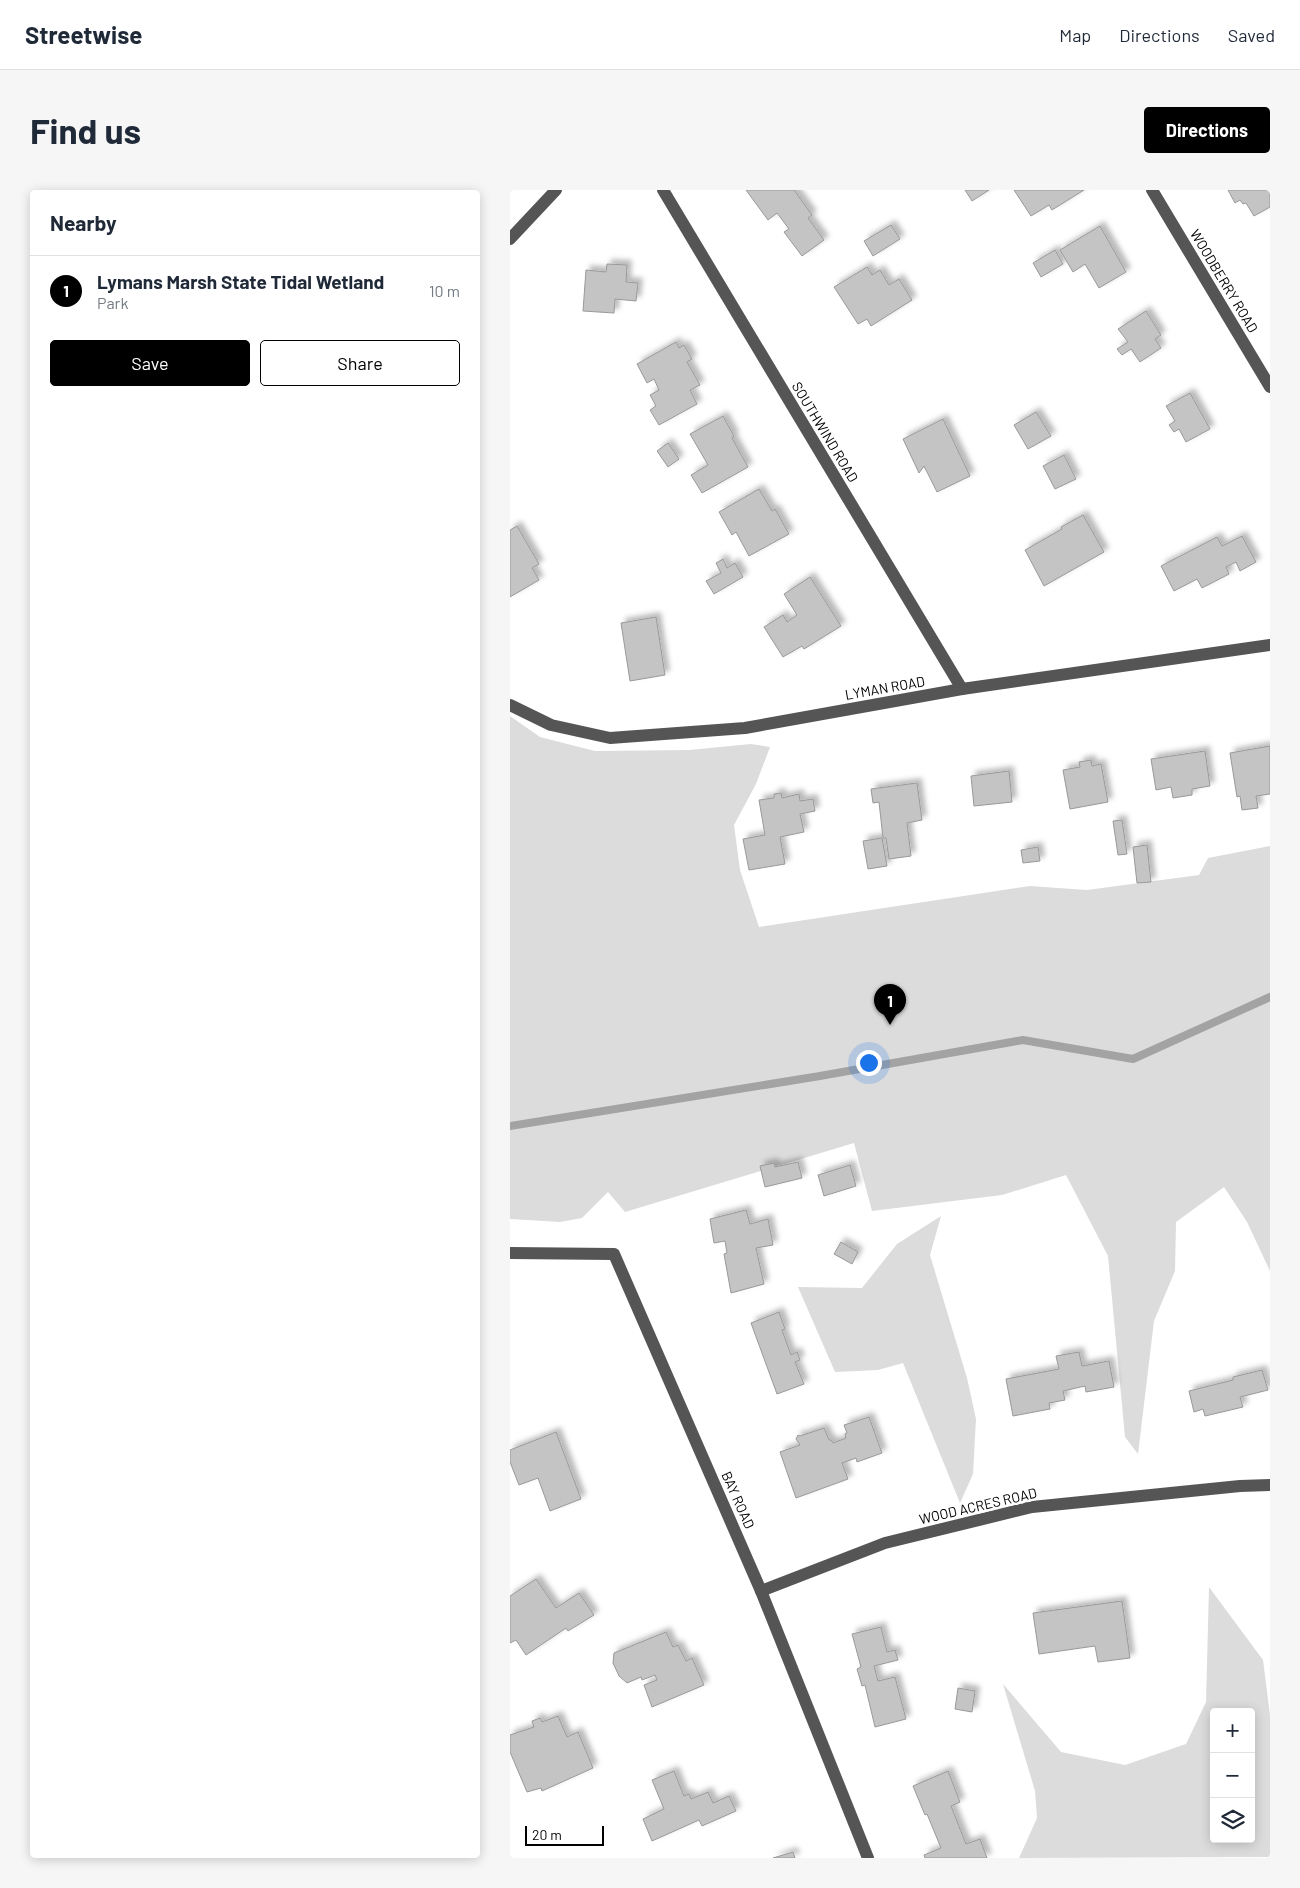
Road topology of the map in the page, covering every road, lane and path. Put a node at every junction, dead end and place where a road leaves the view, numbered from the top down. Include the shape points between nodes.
1 (556, 190) edge
2 (663, 190) edge
3 (1152, 190) edge
4 (510, 239) edge
5 (1270, 387) edge
6 (1270, 645) edge
7 (962, 689) junction
8 (510, 705) edge
9 (510, 1252) edge
10 (1270, 1485) edge
11 (762, 1591) junction
12 (868, 1858) edge

1 - 4 street
2 - 7 street, SOUTHWIND ROAD
3 - 5 street, WOODBERRY ROAD
6 - 7 street, LYMAN ROAD
7 - 8 street, LYMAN ROAD via 745,728 610,738 551,725
9 - 11 street, BAY ROAD via 614,1254
10 - 11 street, WOOD ACRES ROAD via 1032,1506 885,1543
11 - 12 street, BAY ROAD

